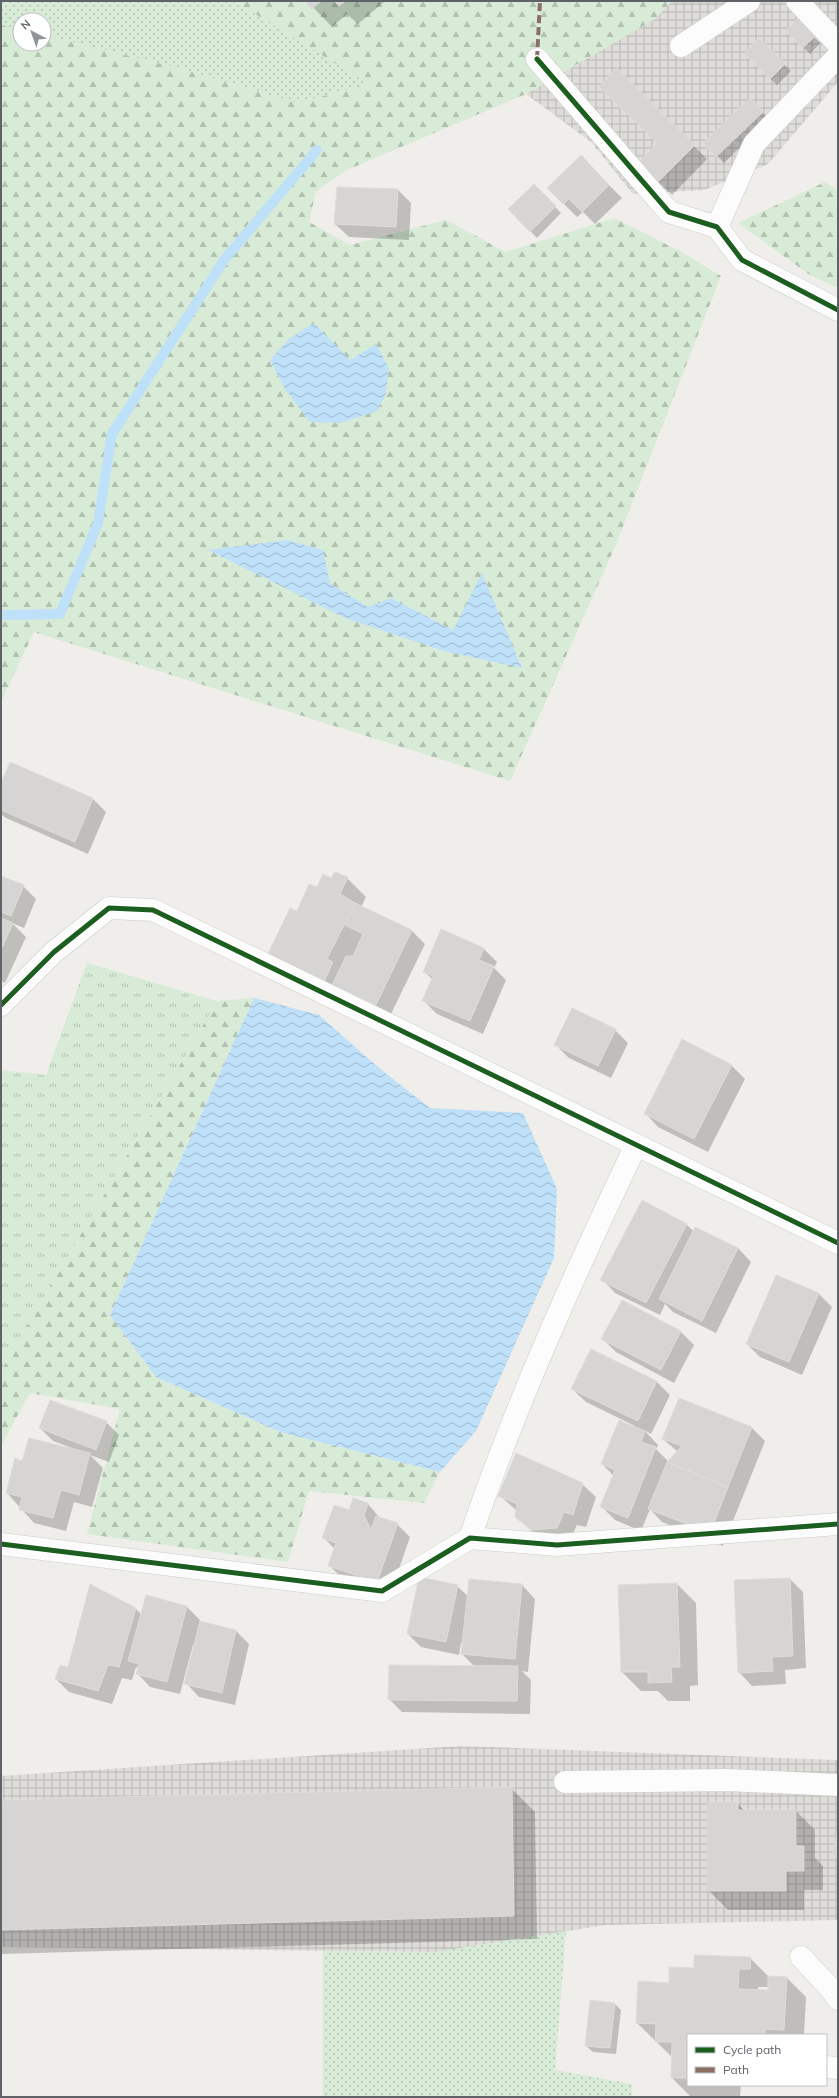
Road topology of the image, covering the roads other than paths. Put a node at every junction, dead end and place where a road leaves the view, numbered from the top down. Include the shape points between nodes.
1 (749, 1) edge
2 (797, 1) edge
3 (838, 44) edge
4 (681, 46) dead end
5 (838, 56) edge
6 (537, 59) dead end
7 (717, 227) junction
8 (838, 310) edge
9 (1, 1005) edge
10 (636, 1145) junction
11 (838, 1243) edge
12 (838, 1524) edge
13 (470, 1538) junction
14 (1, 1544) edge
15 (565, 1782) dead end
16 (838, 1785) edge
17 (801, 1957) dead end
18 (838, 1999) edge
19 (827, 2068) edge
20 (838, 2068) edge

1 - 4 street
2 - 3 street
5 - 7 street via 754,144
6 - 7 street via 670,212
7 - 8 street via 742,260
9 - 10 street via 54,952 108,908 153,910
10 - 11 street
10 - 13 street via 578,1268 491,1478
12 - 13 street via 557,1545
13 - 14 street via 382,1591
15 - 16 street via 727,1780
17 - 18 street
19 - 20 street

